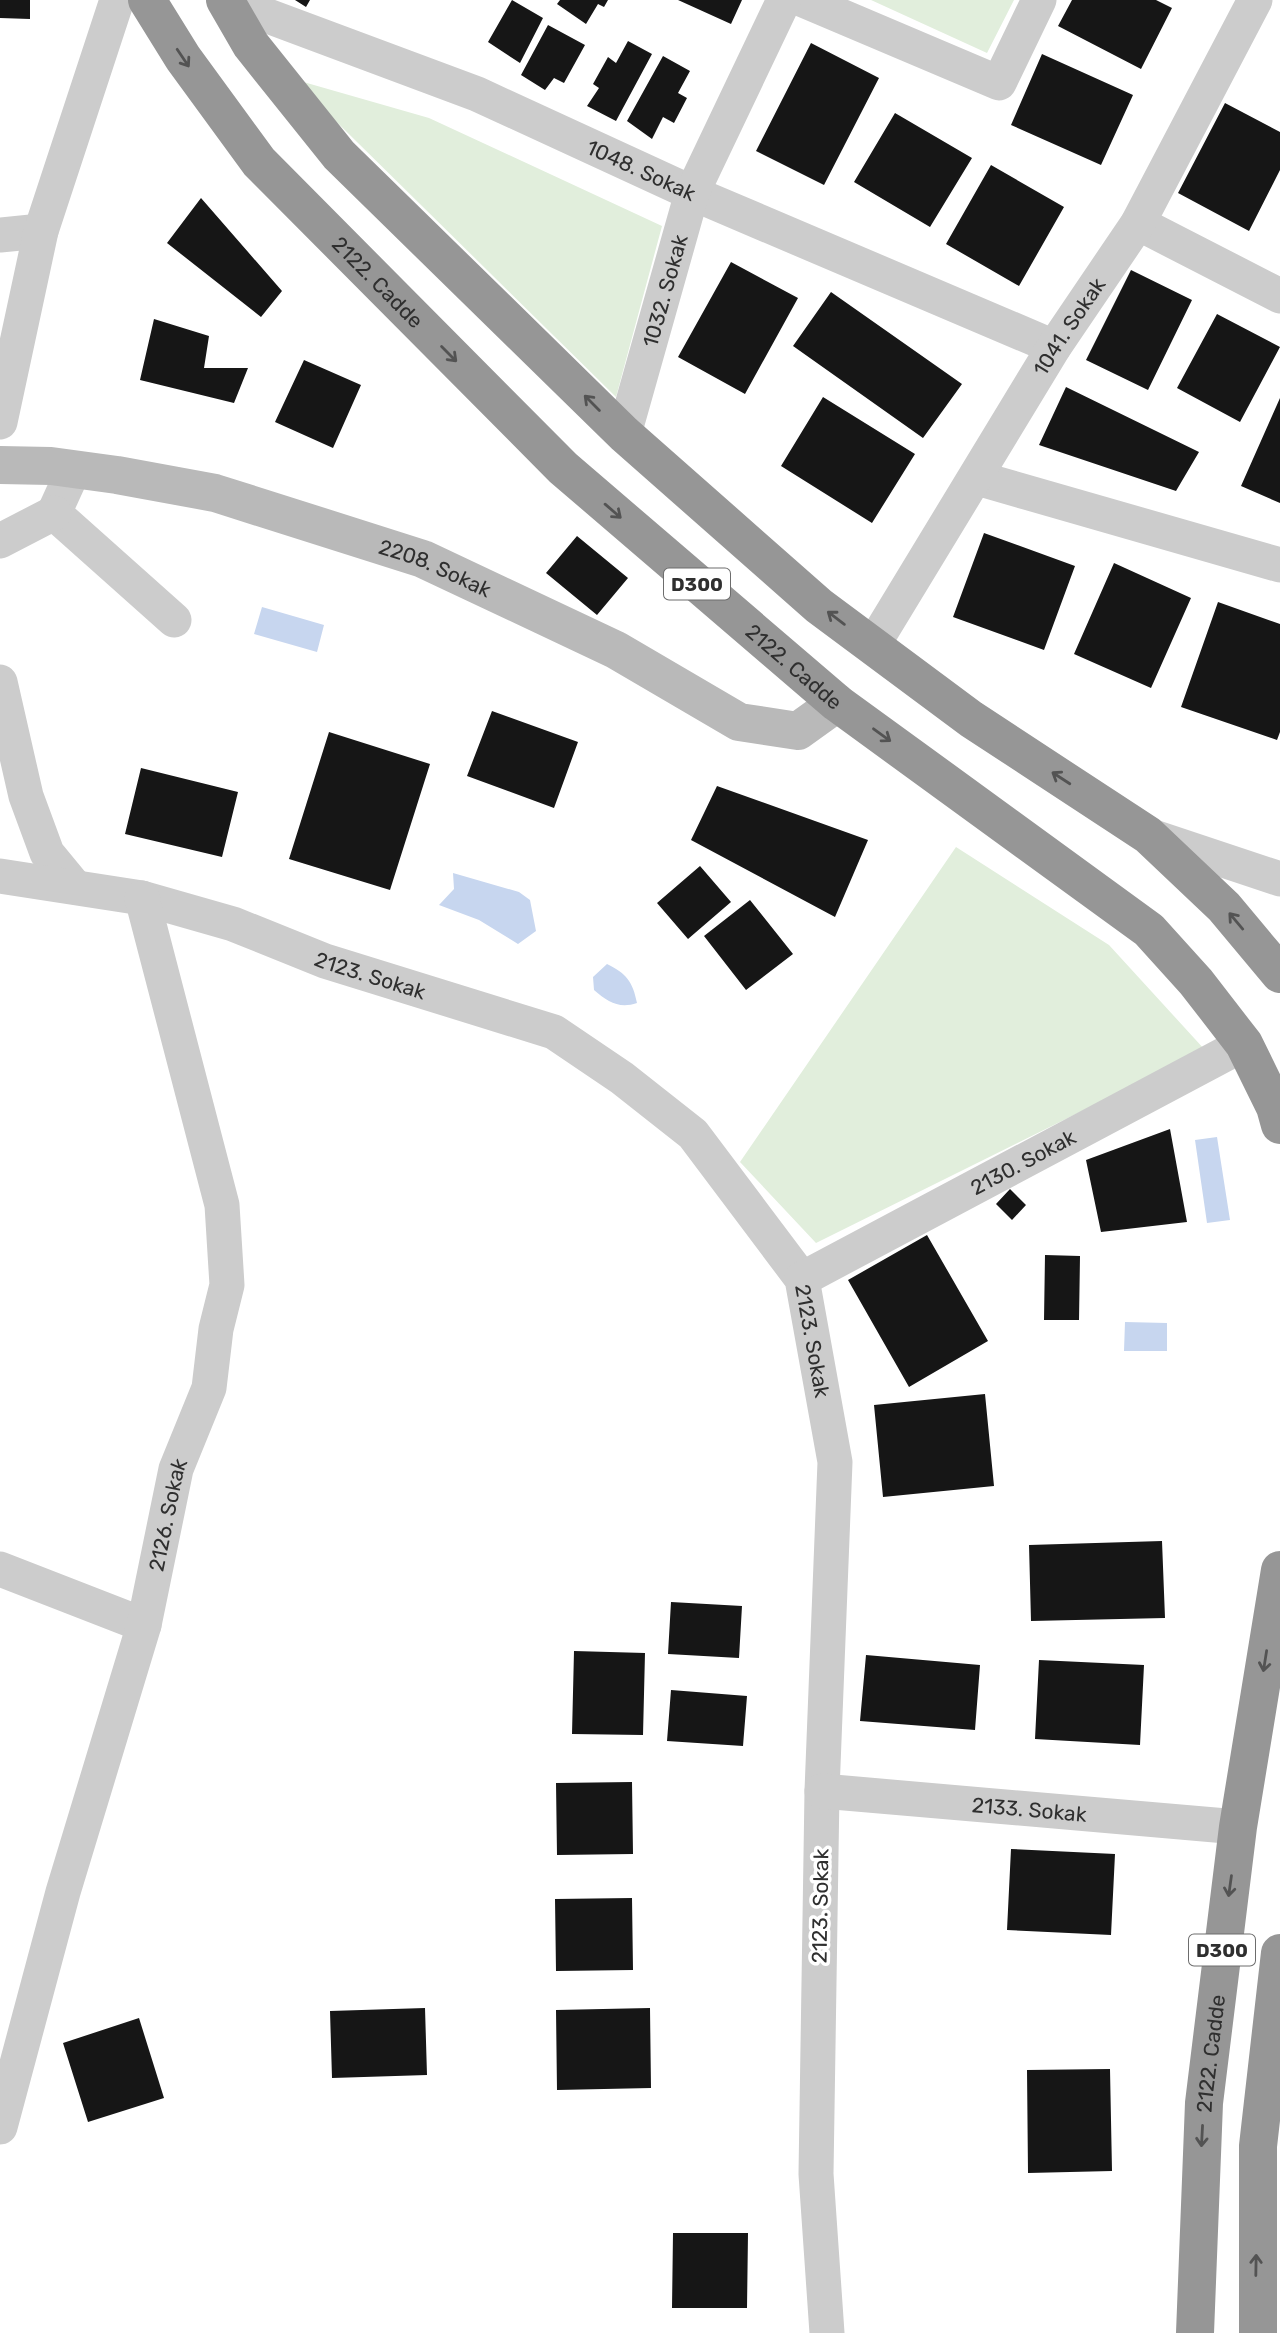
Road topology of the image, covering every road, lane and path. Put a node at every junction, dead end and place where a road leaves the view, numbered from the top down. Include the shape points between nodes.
1 (117, 0) edge
2 (147, 0) edge
3 (225, 0) edge
4 (784, 0) edge
5 (803, 0) edge
6 (1039, 0) edge
7 (1255, 0) edge
8 (1274, 0) edge
9 (1280, 4) edge
10 (692, 193) junction
11 (1138, 223) junction
12 (41, 231) junction
13 (0, 235) edge
14 (1280, 296) edge
15 (1054, 347) junction
16 (0, 422) edge
17 (624, 434) junction
18 (0, 465) edge
19 (74, 470) junction
20 (977, 478) junction
21 (54, 513) junction
22 (0, 541) edge
23 (1280, 565) edge
24 (174, 620) dead end
25 (873, 645) junction
26 (0, 682) edge
27 (837, 703) junction
28 (1149, 835) junction
29 (0, 876) edge
30 (1280, 879) edge
31 (75, 887) junction
32 (142, 898) junction
33 (1280, 974) edge
34 (1244, 1044) junction
35 (1280, 1125) edge
36 (802, 1279) junction
37 (0, 1569) edge
38 (1280, 1570) edge
39 (144, 1625) junction
40 (1280, 1703) edge
41 (822, 1791) junction
42 (1238, 1827) junction
43 (1280, 1953) edge
44 (0, 2127) edge
45 (1264, 2316) edge
46 (827, 2333) edge
47 (1195, 2333) edge

1 - 12 street
2 -> 27 highway, 2122. Cadde / D300 via 259,162 383,289 562,468
3 - 10 street, 1048. Sokak via 477,94
17 -> 3 highway, D300 via 339,155 251,45
4 - 10 street, 1032. Sokak
5 - 6 street via 999,83
7 - 11 street, 1041. Sokak
8 - 9 street
10 - 15 street, 1048. Sokak
10 - 17 street, 1032. Sokak
11 - 14 street
11 - 15 street, 1041. Sokak
12 - 13 street
12 - 16 street
15 - 20 street, 1041. Sokak
25 -> 17 highway, D300 via 756,552
18 - 19 street, 2208. Sokak
19 - 21 street
19 - 27 street, 2208. Sokak via 215,493 423,559 616,650 739,722 798,731
20 - 23 street
20 - 25 street, 1041. Sokak
21 - 22 street
21 - 24 street
28 -> 25 highway, D300 via 971,719
26 - 31 street via 26,796 47,853
27 -> 34 highway, 2122. Cadde / D300 via 1149,930
28 - 30 street
33 -> 28 highway, D300 via 1224,907
29 - 31 street, 2123. Sokak
31 - 32 street, 2123. Sokak
32 - 36 street, 2123. Sokak via 554,1032 693,1134
32 - 39 street, 2126. Sokak via 222,1205 227,1285 209,1388 176,1469
34 - 35 highway, 2122. Cadde / D300
34 - 36 street, 2130. Sokak
36 - 41 street, 2123. Sokak via 835,1462
37 - 39 street
38 -> 42 highway, 2122. Cadde / D300
39 - 44 street, 2126. Sokak via 63,1892
40 - 42 highway via 1257,1786
41 - 42 street, 2133. Sokak
41 - 46 street, 2123. Sokak via 816,2174
42 -> 47 highway, 2122. Cadde / D300 via 1204,2103
45 -> 43 highway, D300 via 1258,2146

